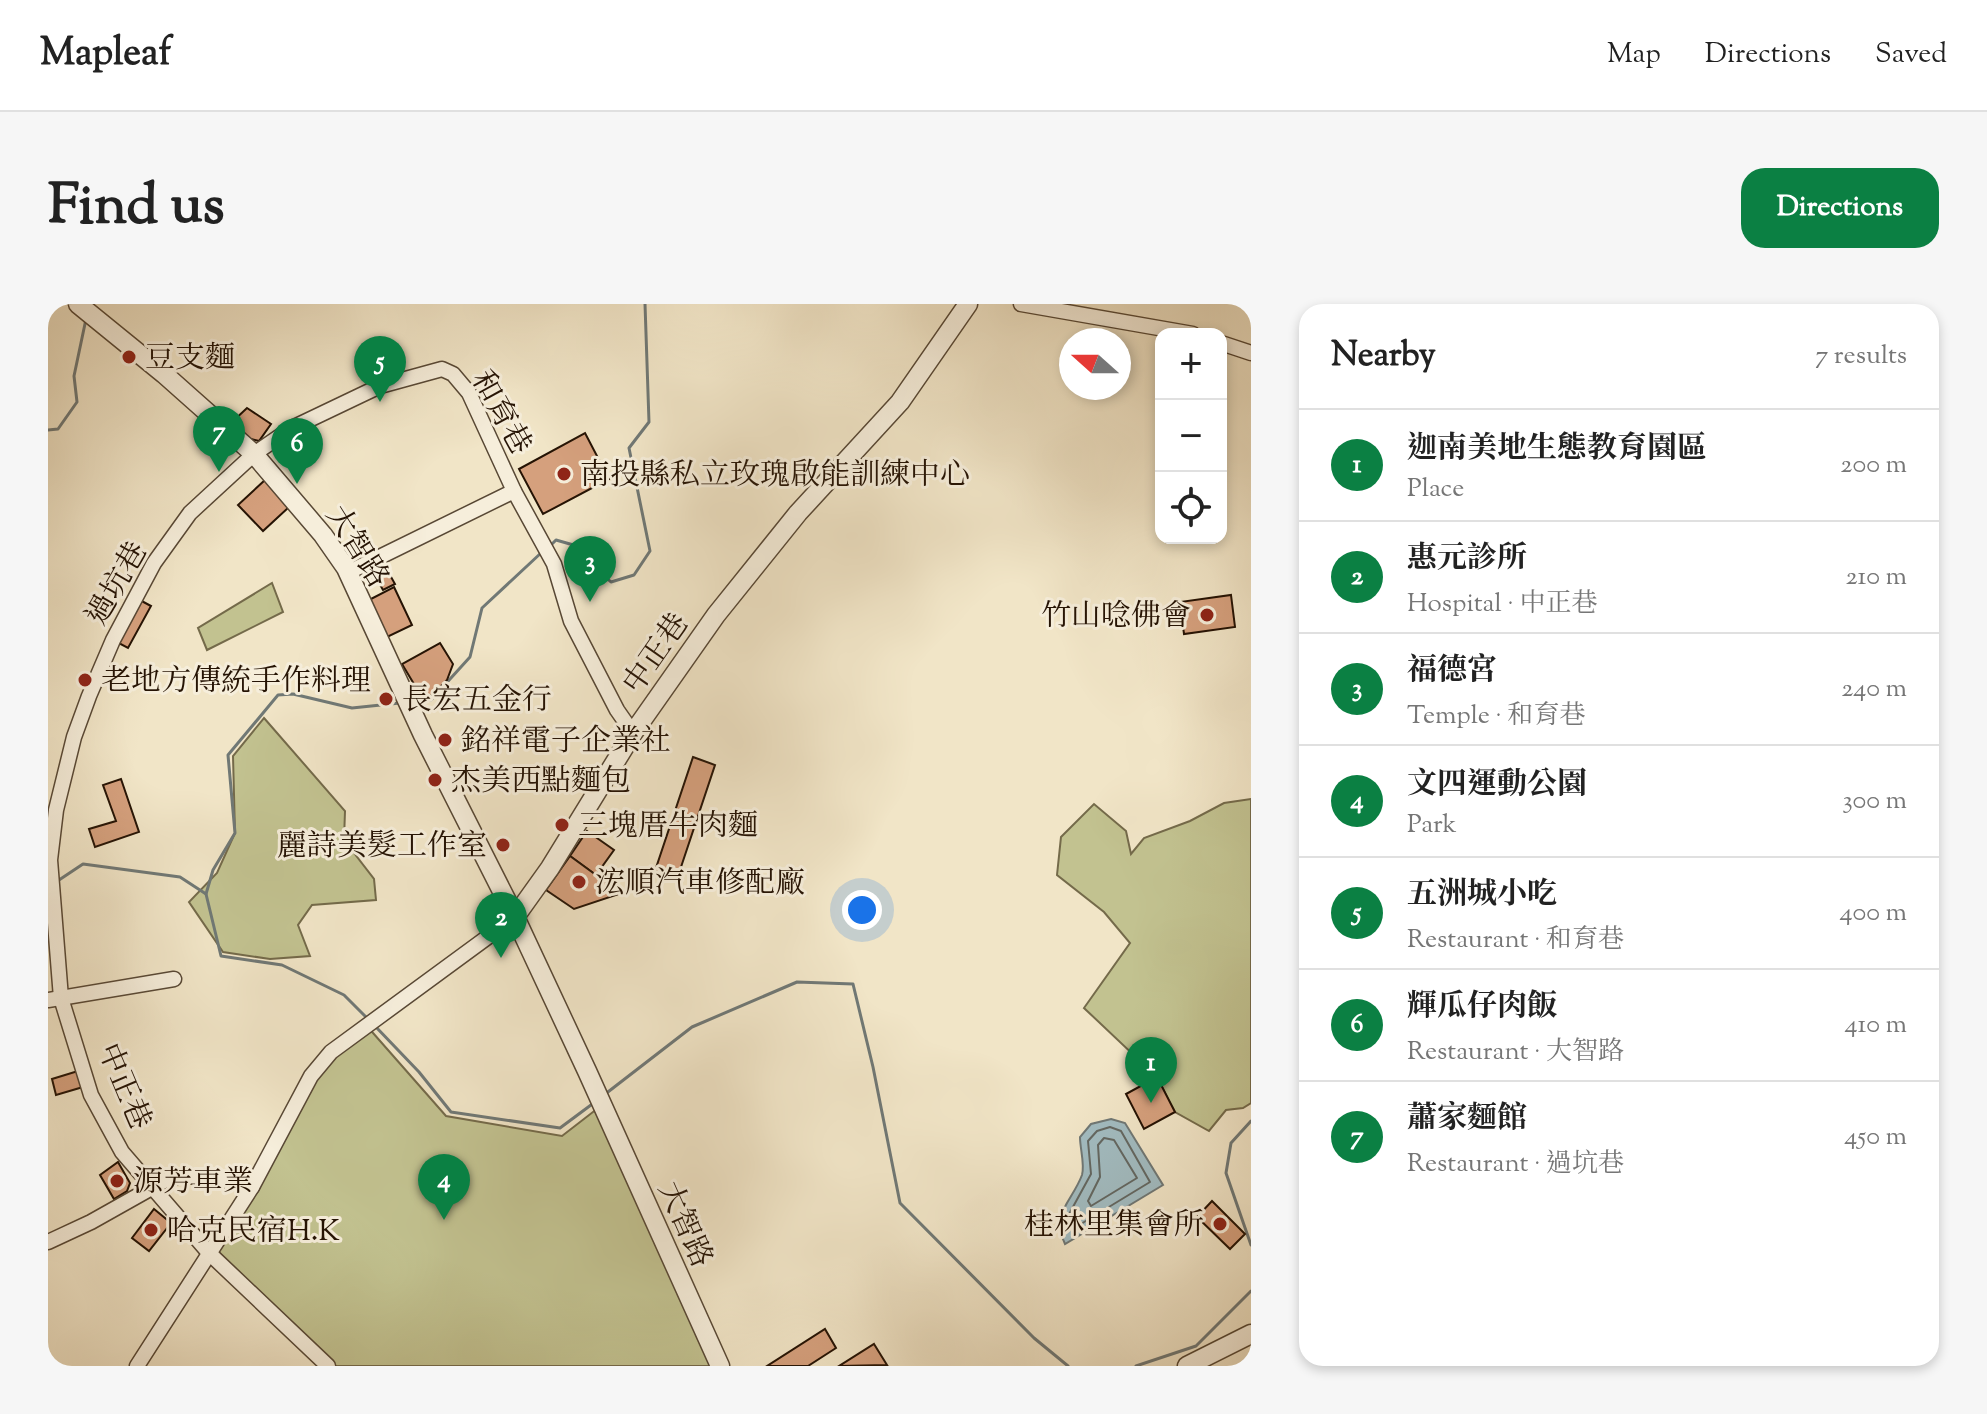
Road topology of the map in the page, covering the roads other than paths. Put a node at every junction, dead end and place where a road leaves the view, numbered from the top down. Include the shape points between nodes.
1 (968, 304) edge
2 (1021, 304) edge
3 (86, 310) edge
4 (1159, 328) edge
5 (1227, 345) edge
6 (1251, 353) edge
7 (254, 454) junction
8 (514, 491) junction
9 (347, 573) junction
10 (633, 733) junction
11 (50, 864) edge
12 (515, 917) junction
13 (54, 933) joint
14 (174, 979) dead end
15 (55, 999) edge
16 (252, 1187) junction
17 (151, 1188) junction
18 (48, 1242) edge
19 (209, 1253) junction
20 (1251, 1334) edge
21 (137, 1366) edge
22 (328, 1366) edge
23 (720, 1366) edge
24 (1187, 1366) edge

1 - 10 street, 中正巷 via 900,402 798,513 716,615
2 - 4 street
3 - 7 street, 大智路
5 - 6 street
7 - 8 street, 和育巷 via 292,428 371,390 442,369 469,393
7 - 9 street, 大智路 via 323,535
7 - 11 street, 過坑巷 via 190,513 154,563 113,640 74,737 56,810
8 - 9 street
8 - 10 street, 和育巷 via 544,541 571,621
9 - 12 street, 大智路
10 - 12 street, 中正巷
11 - 13 street, 過坑巷
12 - 16 street, 中正巷 via 331,1052 311,1076
12 - 23 street, 大智路
13 - 15 street, 中正巷
14 - 15 street
15 - 17 street, 中正巷 via 91,1095 122,1152
16 - 17 street via 180,1176
16 - 19 street, 中正巷
17 - 18 street
17 - 19 street, 中正巷
19 - 21 street, 中正巷
19 - 22 street, 中正巷
20 - 24 street

